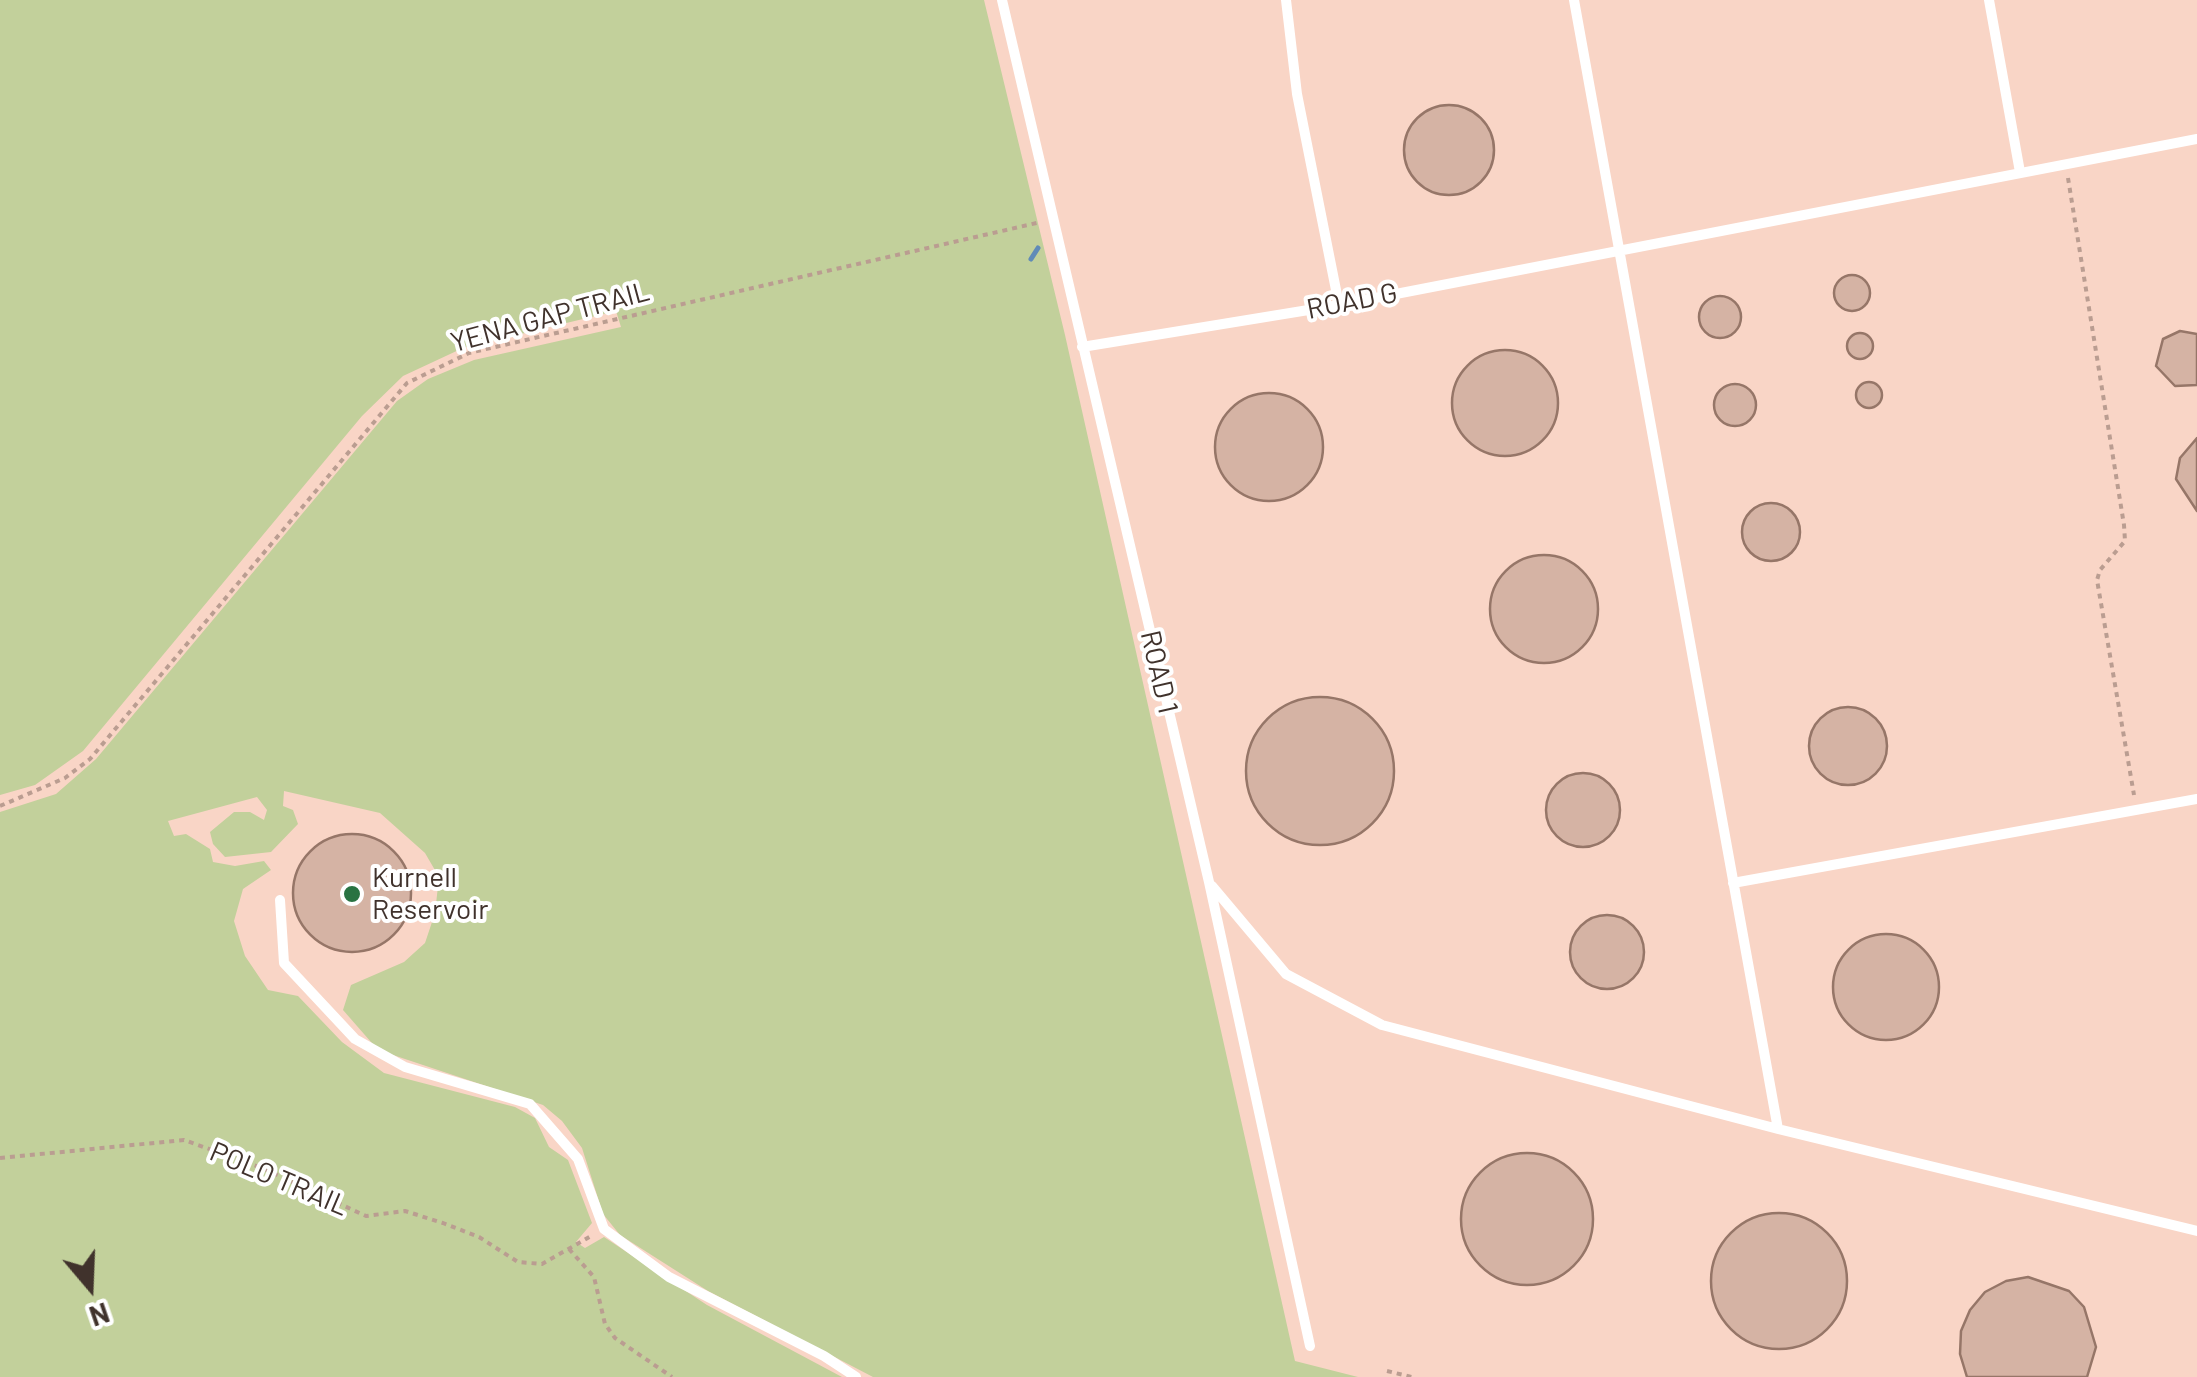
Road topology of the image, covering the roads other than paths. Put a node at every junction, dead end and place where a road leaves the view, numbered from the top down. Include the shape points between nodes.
1 (1002, 0) edge
2 (1286, 0) edge
3 (1574, 0) edge
4 (1989, 0) edge
5 (2197, 140) edge
6 (2020, 172) junction
7 (1620, 248) junction
8 (1339, 304) junction
9 (1082, 346) junction
10 (2197, 799) edge
11 (1209, 882) junction
12 (1733, 883) junction
13 (280, 900) dead end
14 (1778, 1129) junction
15 (2197, 1231) edge
16 (1310, 1346) dead end
17 (856, 1377) edge

1 - 9 lane, ROAD 1
2 - 8 lane via 1296,94
3 - 7 lane
4 - 6 lane
5 - 6 lane, ROAD G
6 - 7 lane, ROAD G
7 - 8 lane, ROAD G
7 - 12 lane
8 - 9 lane, ROAD G
9 - 11 lane, ROAD 1
10 - 12 lane
11 - 14 lane via 1286,974 1382,1025
11 - 16 lane, ROAD 1
12 - 14 lane
13 - 17 lane via 284,963 322,1009 384,1058 540,1111 578,1159 604,1229 669,1277
14 - 15 lane

